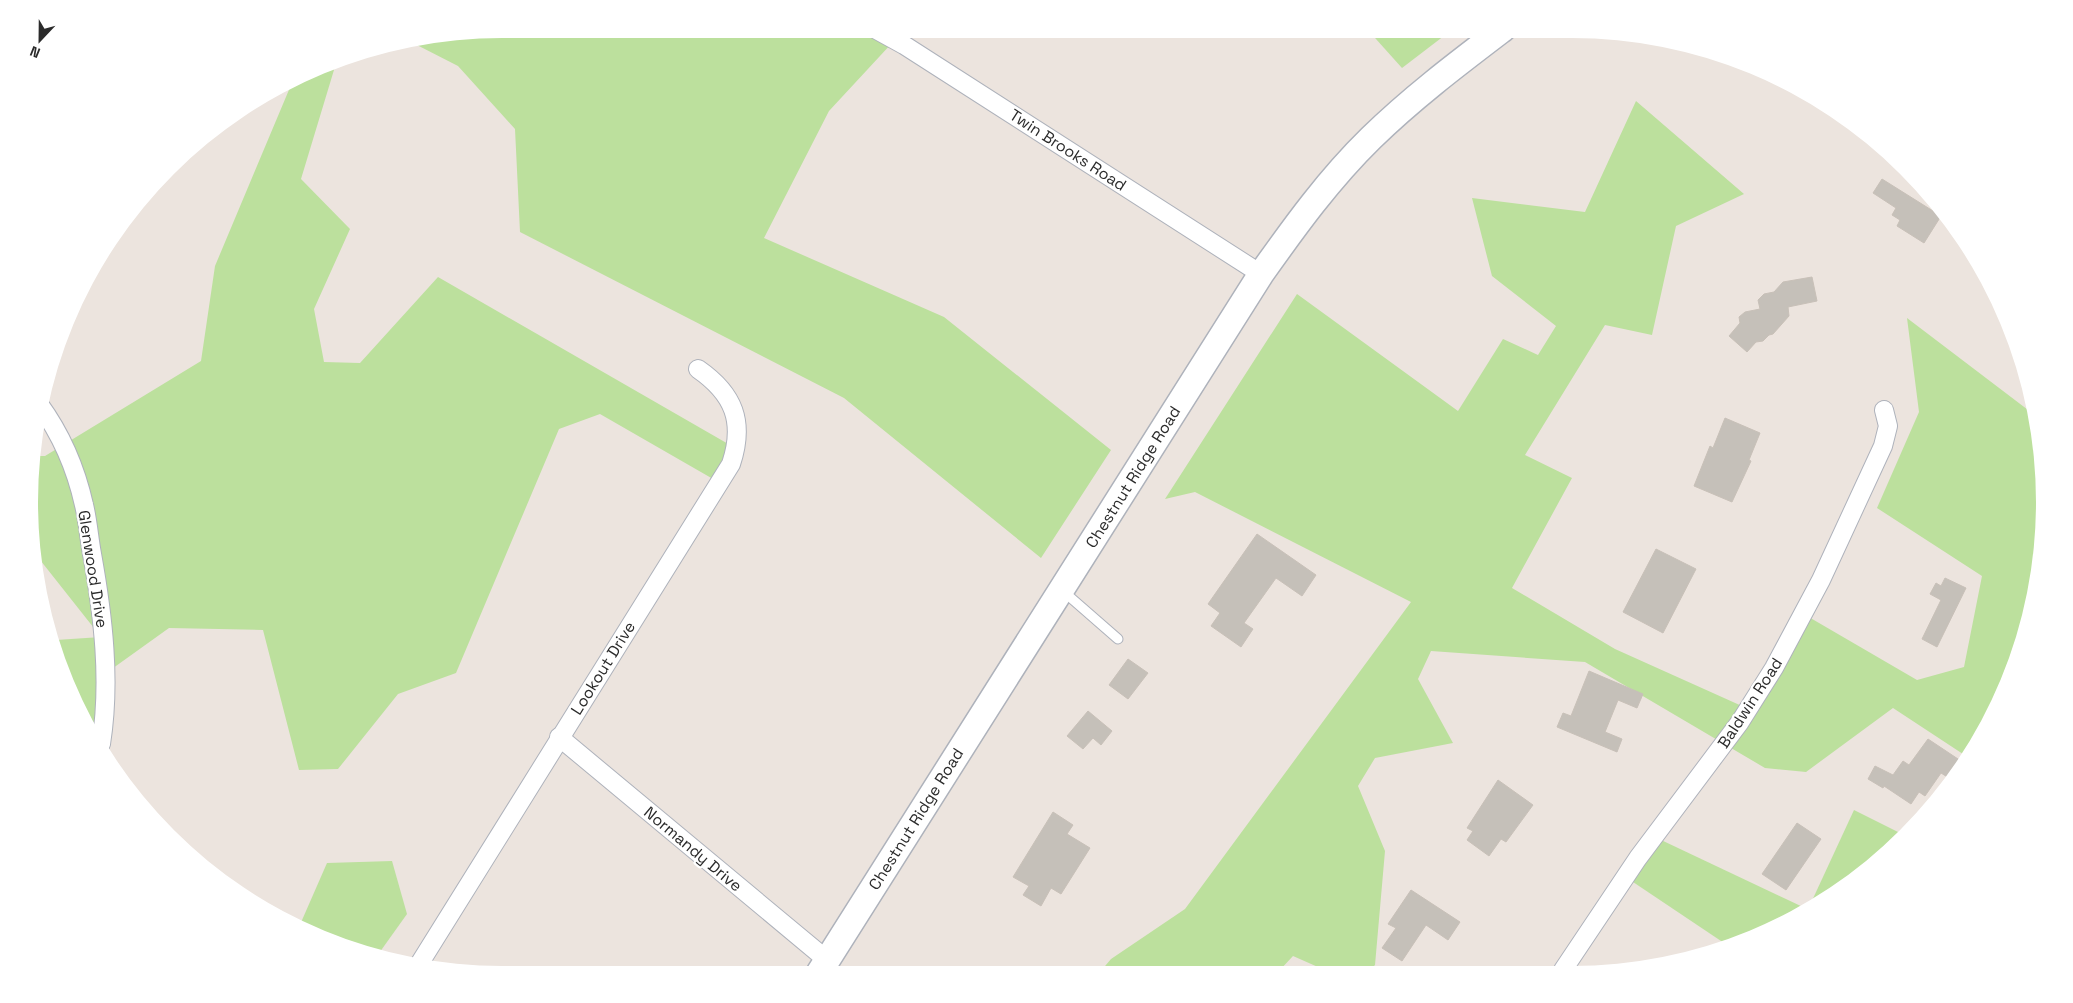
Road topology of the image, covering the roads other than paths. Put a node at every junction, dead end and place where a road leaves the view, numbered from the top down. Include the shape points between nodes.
1 (891, 38) edge
2 (1491, 38) edge
3 (1261, 274) junction
4 (698, 369) dead end
5 (1884, 410) dead end
6 (45, 415) edge
7 (1061, 590) junction
8 (1118, 639) dead end
9 (102, 736) edge
10 (559, 737) junction
11 (422, 959) edge
12 (822, 966) edge
13 (824, 966) edge
14 (1566, 966) edge

1 - 3 street, Twin Brooks Road
2 - 3 main road, Chestnut Ridge Road via 1430,85 1370,138 1299,219
3 - 7 main road, Chestnut Ridge Road
4 - 10 street, Lookout Drive via 720,386 735,414 738,432 731,464
5 - 14 street, Baldwin Road via 1888,426 1883,446 1821,580 1774,668 1740,722 1638,858
6 - 9 street, Glenwood Drive via 63,444 74,472 84,506 99,591 105,690
7 - 8 lane
7 - 13 main road, Chestnut Ridge Road
10 - 11 street, Lookout Drive
10 - 12 street, Normandy Drive

